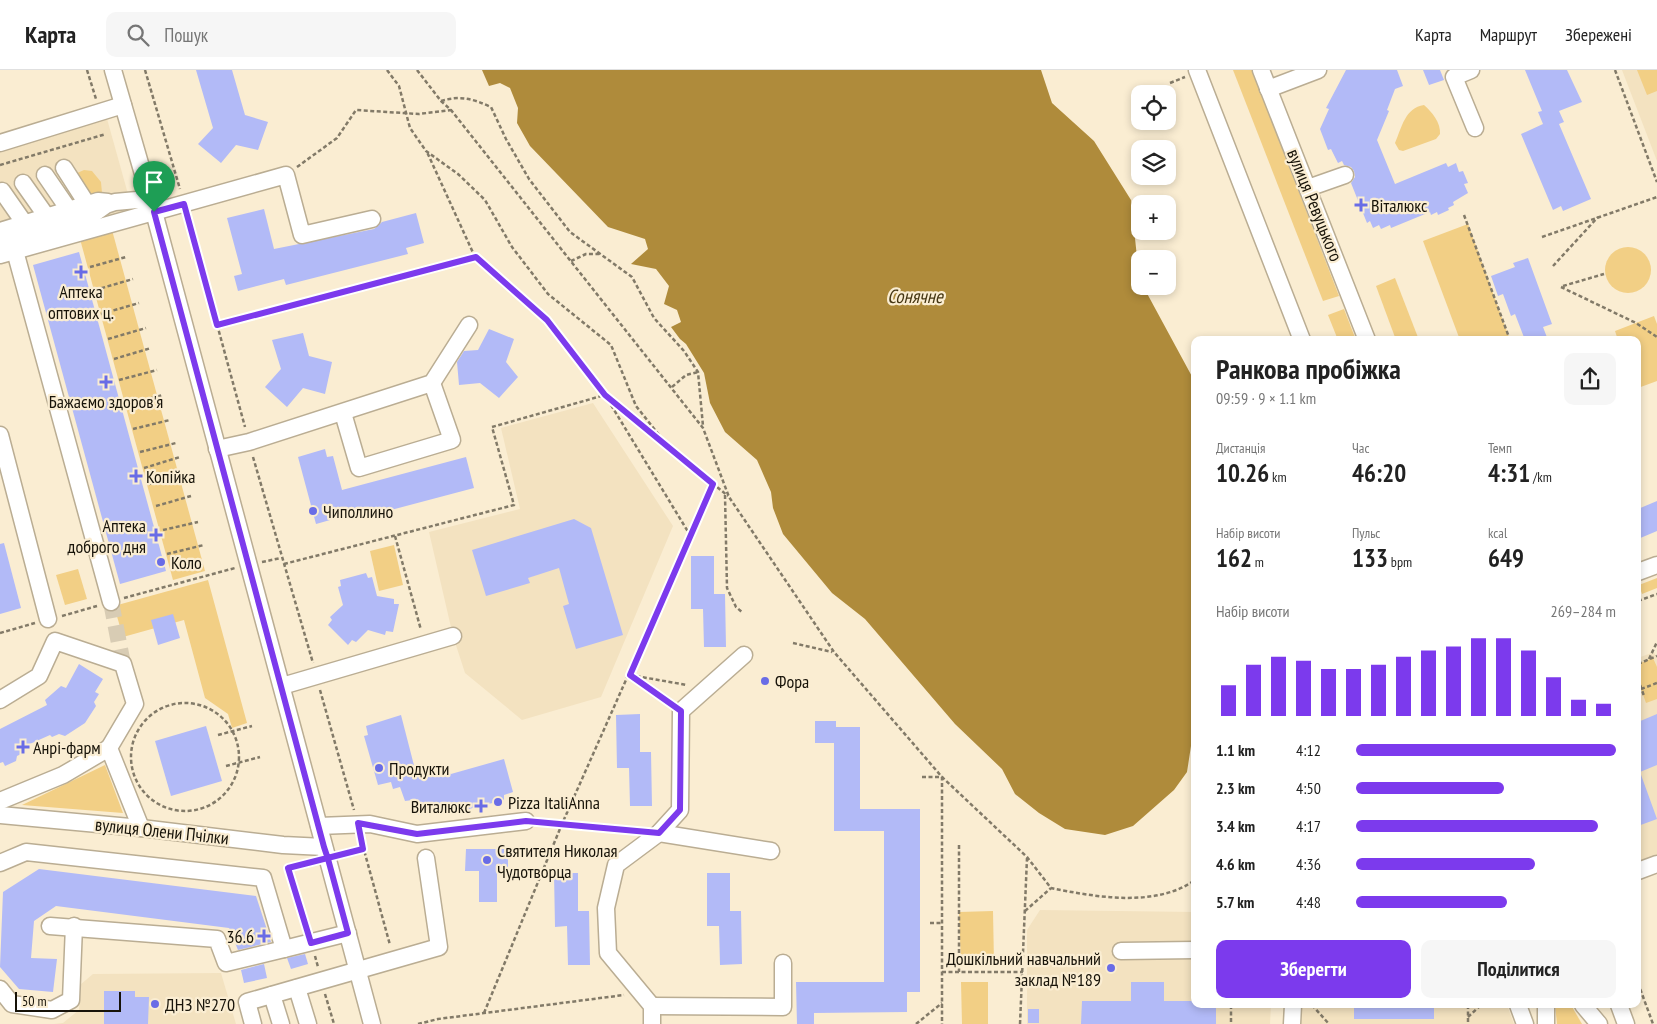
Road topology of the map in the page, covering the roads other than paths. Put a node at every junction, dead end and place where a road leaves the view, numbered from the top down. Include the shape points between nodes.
1 (113, 70) edge
2 (1197, 70) edge
3 (1261, 70) edge
4 (1318, 70) edge
5 (1471, 70) edge
6 (1268, 89) junction
7 (122, 105) junction
8 (1474, 128) dead end
9 (0, 143) edge
10 (64, 168) dead end
11 (45, 175) dead end
12 (1345, 175) dead end
13 (23, 183) dead end
14 (1308, 188) junction
15 (2, 190) dead end
16 (115, 202) junction
17 (87, 204) junction
18 (153, 207) junction
19 (68, 210) junction
20 (46, 217) junction
21 (372, 219) dead end
22 (24, 224) junction
23 (1, 233) edge
24 (8, 253) edge
25 (469, 325) dead end
26 (1300, 336) edge
27 (1365, 336) edge
28 (432, 382) junction
29 (343, 413) junction
30 (0, 435) edge
31 (217, 449) junction
32 (1657, 565) edge
33 (1641, 571) edge
34 (110, 602) tunnel mouth
35 (48, 619) dead end
36 (454, 636) dead end
37 (744, 655) dead end
38 (282, 686) junction
39 (0, 700) edge
40 (110, 748) junction
41 (0, 801) edge
42 (0, 815) edge
43 (526, 821) road end
44 (318, 826) junction
45 (141, 828) junction
46 (659, 833) junction
47 (771, 852) dead end
48 (326, 853) junction
49 (426, 858) dead end
50 (0, 863) edge
51 (1657, 864) edge
52 (1641, 870) edge
53 (50, 926) dead end
54 (74, 926) junction
55 (348, 933) junction
56 (284, 950) junction
57 (1191, 950) edge
58 (1121, 951) dead end
59 (782, 962) dead end
60 (358, 971) junction
61 (298, 988) junction
62 (0, 989) edge
63 (272, 995) junction
64 (652, 1006) junction
65 (1293, 1008) edge
66 (1519, 1008) edge
67 (1546, 1008) edge
68 (1586, 1008) edge
69 (1619, 1008) edge
70 (253, 1024) edge
71 (281, 1024) edge
72 (308, 1024) edge
73 (372, 1024) edge
74 (652, 1024) edge
75 (1292, 1024) edge
76 (1525, 1024) edge
77 (1546, 1024) edge
78 (1600, 1024) edge
79 (1626, 1024) edge

1 - 7 street
2 - 26 street
3 - 6 street, вулиця Ревуцького
4 - 6 street
5 - 8 street via 1454,77
6 - 14 street, вулиця Ревуцького
7 - 9 street
7 - 18 street
10 - 17 street
11 - 19 street
12 - 14 street
13 - 20 street
14 - 27 street, вулиця Ревуцького
15 - 22 street
16 - 17 street
16 - 18 street via 137,200
16 - 23 street via 92,215
17 - 19 street
18 - 21 street via 184,204 286,175 302,235
18 - 24 street
18 - 31 street
19 - 20 street
20 - 22 street
22 - 23 street
24 - 34 street
25 - 28 street
28 - 29 street
28 - 29 street via 452,440 444,443 359,468
29 - 31 street
30 - 35 street
31 - 38 street
32 - 33 street
36 - 38 street
37 - 46 street via 681,711 680,810
38 - 44 street
39 - 40 street via 39,676 55,641 123,664 135,704
40 - 41 street via 63,775
40 - 45 street
42 - 45 street, вулиця Олени Пчілки
43 - 44 street via 417,834 358,823
44 - 48 street
45 - 48 street, вулиця Олени Пчілки
46 - 47 street
46 - 64 street via 616,865 606,908 608,954
48 - 55 street
49 - 60 street via 439,947
50 - 56 street via 26,852 263,878
51 - 52 street
53 - 54 street
54 - 56 street via 217,939 226,963
54 - 62 street via 70,1000 52,1010 12,1004
55 - 56 street
55 - 60 street
57 - 58 street
59 - 64 street via 783,1007
60 - 61 street
60 - 73 street
61 - 63 street
61 - 72 street
63 - 70 street via 247,1002
63 - 71 street
64 - 74 street
65 - 75 street
66 - 76 street
67 - 77 street
68 - 78 street
69 - 79 street

